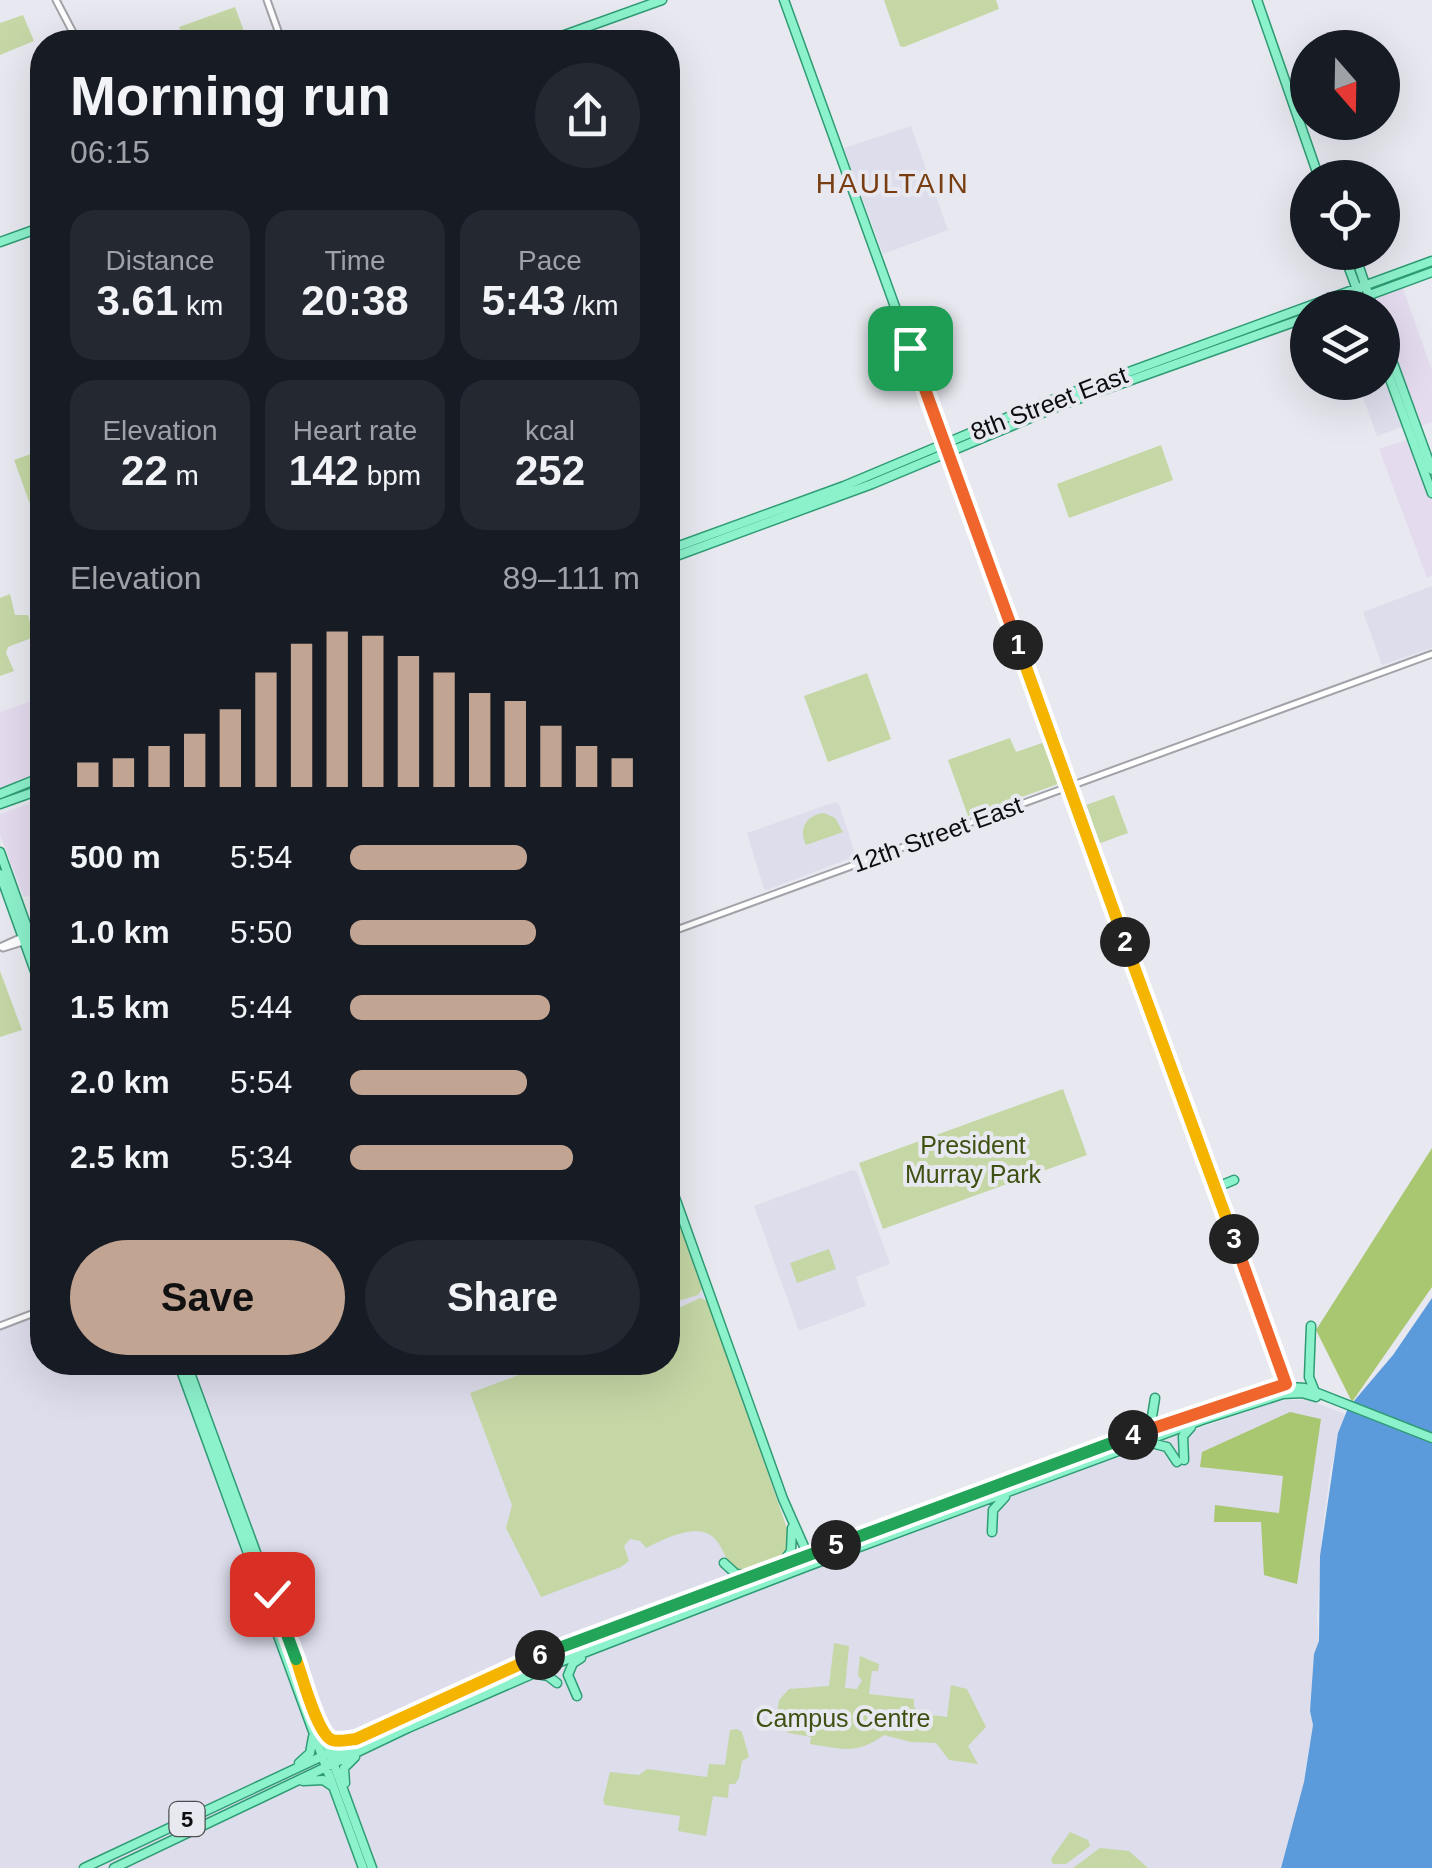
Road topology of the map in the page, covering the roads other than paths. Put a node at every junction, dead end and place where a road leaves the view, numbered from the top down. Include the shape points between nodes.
1 (56, 0) edge
2 (266, 0) edge
3 (662, 0) edge
4 (784, 0) edge
5 (1257, 0) edge
6 (72, 30) edge
7 (277, 30) edge
8 (578, 30) edge
9 (1316, 160) edge
10 (30, 231) edge
11 (0, 242) edge
12 (1432, 261) edge
13 (1432, 272) edge
14 (1373, 290) edge
15 (1378, 290) edge
16 (1290, 320) edge
17 (1290, 323) edge
18 (1400, 382) edge
19 (1398, 400) edge
20 (946, 448) junction
21 (1432, 470) edge
22 (1432, 493) edge
23 (680, 546) edge
24 (680, 556) edge
25 (1432, 654) edge
26 (30, 783) edge
27 (1069, 786) junction
28 (30, 793) edge
29 (0, 794) edge
30 (0, 804) edge
31 (0, 852) edge
32 (0, 874) edge
33 (680, 928) edge
34 (30, 936) edge
35 (27, 938) junction
36 (30, 938) edge
37 (30, 944) edge
38 (0, 948) edge
39 (30, 948) edge
40 (1212, 1179) junction
41 (1234, 1180) dead end
42 (680, 1213) edge
43 (30, 1315) edge
44 (0, 1326) edge
45 (1311, 1326) dead end
46 (1279, 1363) junction
47 (183, 1375) edge
48 (191, 1375) edge
49 (1287, 1389) junction
50 (1313, 1393) junction
51 (1155, 1398) dead end
52 (1202, 1420) junction
53 (1150, 1428) junction
54 (1432, 1440) edge
55 (1138, 1443) junction
56 (1023, 1486) junction
57 (784, 1499) junction
58 (888, 1526) junction
59 (792, 1528) junction
60 (992, 1532) dead end
61 (862, 1546) junction
62 (808, 1560) junction
63 (780, 1566) junction
64 (753, 1576) junction
65 (718, 1589) junction
66 (603, 1646) junction
67 (532, 1674) junction
68 (474, 1682) junction
69 (557, 1683) dead end
70 (577, 1696) dead end
71 (317, 1729) junction
72 (356, 1739) junction
73 (366, 1748) junction
74 (328, 1759) junction
75 (290, 1770) junction
76 (294, 1782) junction
77 (335, 1790) junction
78 (262, 1797) junction
79 (364, 1845) junction
80 (84, 1868) edge
81 (114, 1868) edge
82 (363, 1868) edge
83 (372, 1868) edge

1 - 6 street
2 - 7 street
3 - 8 main road
4 - 20 main road
5 - 9 main road
10 - 11 main road
12 - 14 main road, 8th Street East
13 - 15 main road, 8th Street East
16 - 20 main road, 8th Street East via 1042,404
17 - 20 main road, 8th Street East
18 - 21 main road
19 - 22 main road
20 - 23 main road, 8th Street East
20 - 24 main road, 8th Street East via 852,492
20 - 27 main road
25 - 27 street, 12th Street East
26 - 29 main road
27 - 33 street, 12th Street East
27 - 40 main road
28 - 30 main road
31 - 35 main road
32 - 35 main road
34 - 35 street
35 - 36 street
35 - 37 main road
35 - 38 street
35 - 39 main road
40 - 41 main road via 1222,1185
40 - 46 main road
42 - 57 main road
43 - 44 street
45 - 50 main road
46 - 49 main road
46 - 50 main road
47 - 71 main road
48 - 71 main road
49 - 50 main road, 5
49 - 52 main road, 5
49 - 53 main road, 5
50 - 54 main road, 5
51 - 53 main road
52 - 55 main road, 5
52 - 55 main road via 1184,1435 1180,1461 1162,1444
53 - 58 main road, 5
55 - 56 main road, 5
56 - 60 main road via 996,1504
56 - 61 main road, 5
57 - 59 main road
57 - 62 main road
58 - 61 main road
58 - 62 main road, 5
59 - 62 main road
59 - 63 main road via 791,1551
61 - 62 main road, 5
62 - 63 main road, 5
62 - 66 main road, 5
63 - 64 main road, 5
64 - 65 main road, 5
64 - 65 main road via 736,1574 724,1563 726,1578
65 - 68 main road, 5
66 - 67 main road, 5
66 - 70 main road via 571,1665 568,1678
67 - 69 main road
67 - 73 main road, 5
68 - 72 main road, 5
68 - 74 main road
71 - 72 main road via 332,1740
71 - 74 main road
71 - 75 main road via 310,1753
72 - 74 main road, 5
73 - 74 main road, 5
73 - 79 main road via 343,1774
74 - 75 main road, 5
74 - 76 main road, 5
74 - 77 main road
74 - 78 main road
74 - 79 main road
75 - 80 main road, 5
76 - 77 main road via 323,1780
76 - 78 main road, 5
77 - 82 main road
78 - 81 main road, 5
79 - 83 main road

